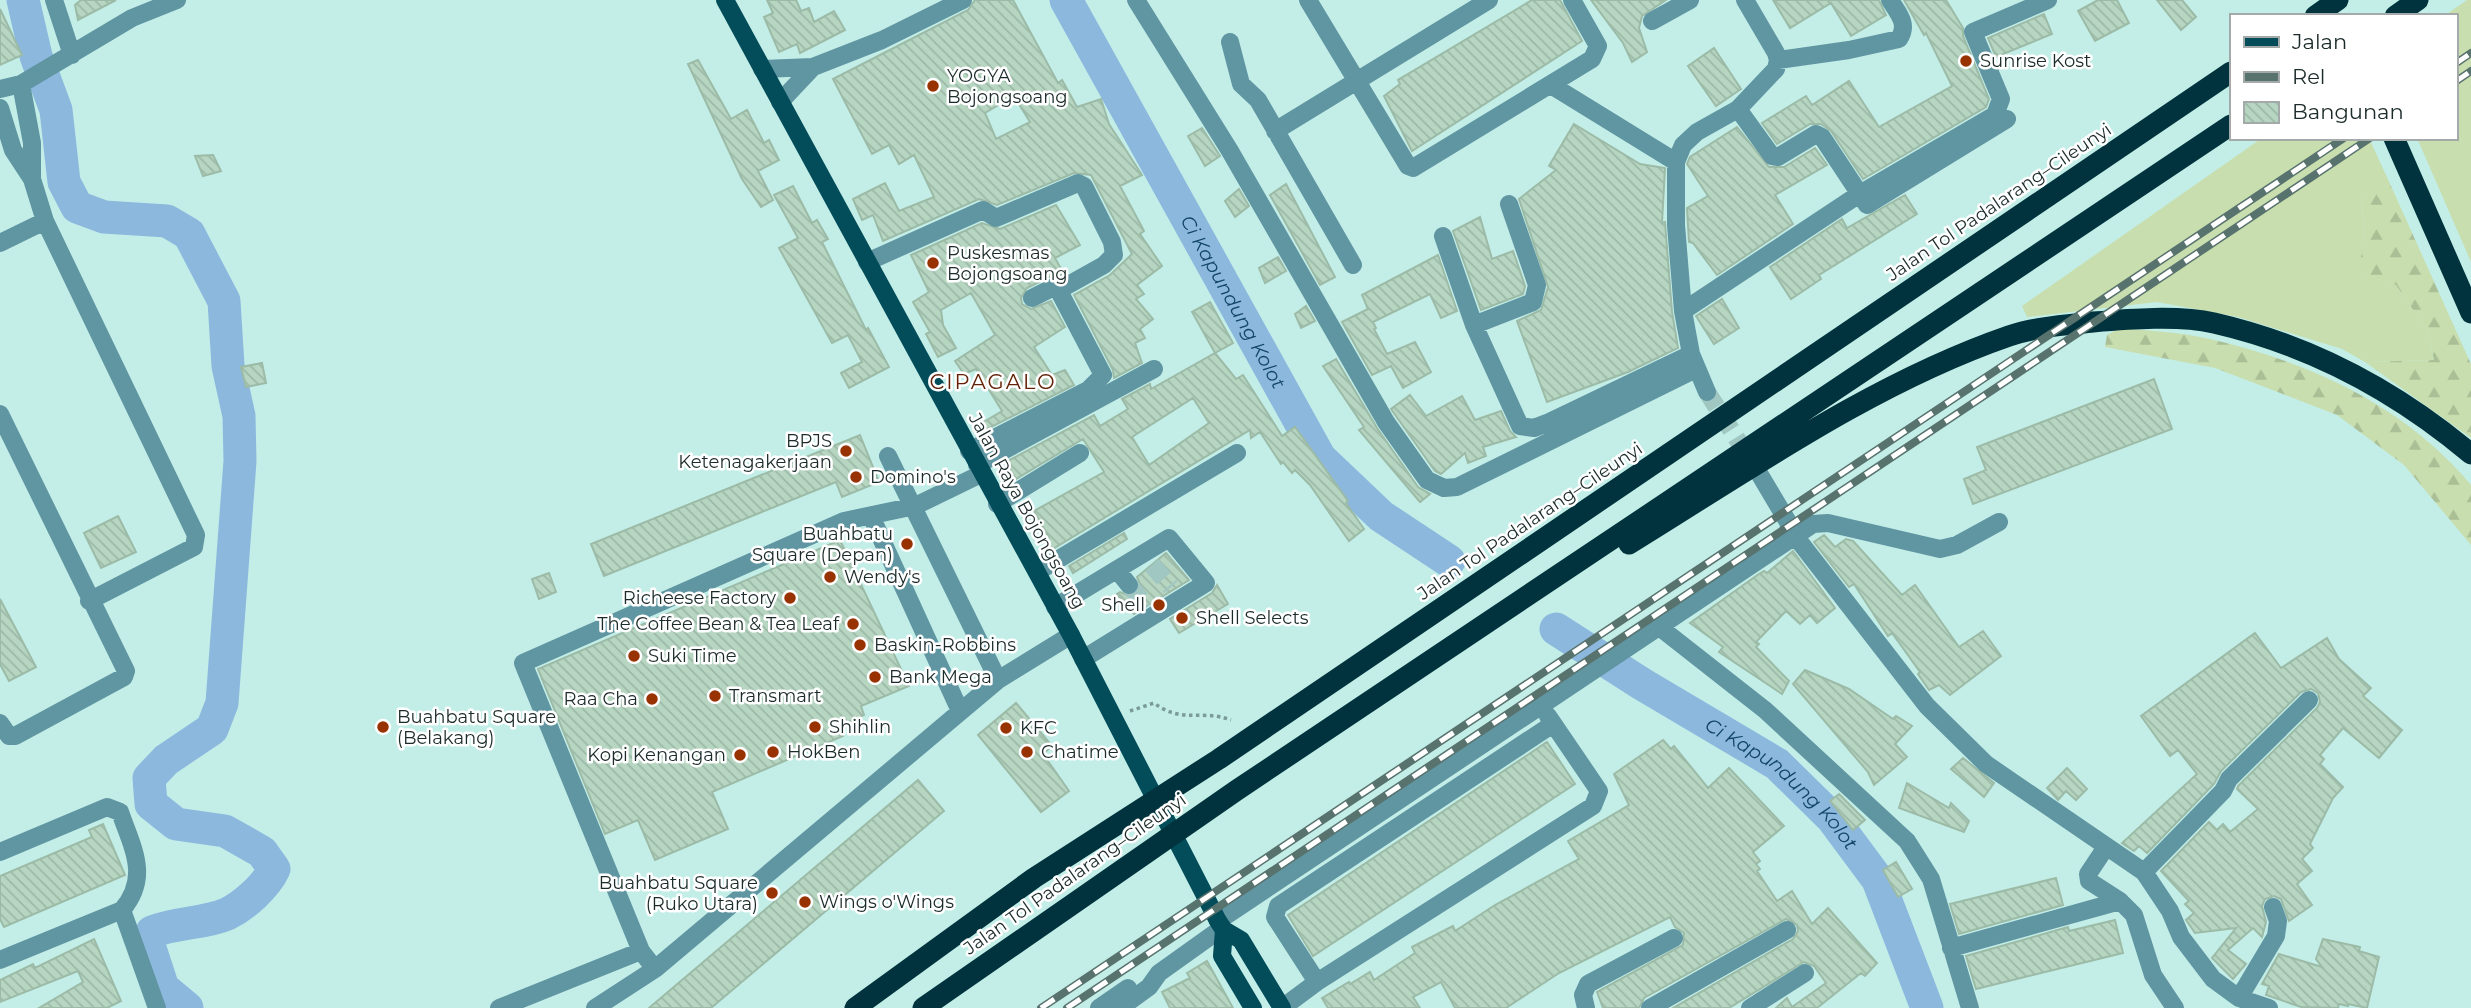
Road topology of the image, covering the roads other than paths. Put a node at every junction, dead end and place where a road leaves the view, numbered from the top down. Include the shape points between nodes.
1 (54, 0) edge
2 (177, 0) edge
3 (725, 0) edge
4 (963, 0) edge
5 (1136, 0) edge
6 (1308, 0) edge
7 (1489, 0) edge
8 (1572, 0) edge
9 (1690, 0) edge
10 (1745, 0) edge
11 (1890, 0) edge
12 (2048, 0) edge
13 (2336, 0) edge
14 (2418, 0) edge
15 (2318, 14) edge
16 (2398, 14) edge
17 (1652, 21) dead end
18 (1230, 41) dead end
19 (72, 55) junction
20 (1778, 60) junction
21 (813, 67) junction
22 (762, 69) junction
23 (2230, 73) edge
24 (27, 81) junction
25 (1359, 81) junction
26 (1551, 85) junction
27 (0, 89) edge
28 (780, 102) junction
29 (0, 108) edge
30 (1738, 109) junction
31 (2007, 119) dead end
32 (2230, 126) edge
33 (1275, 131) junction
34 (2395, 140) edge
35 (1676, 162) junction
36 (32, 179) junction
37 (1858, 195) junction
38 (1509, 204) dead end
39 (45, 221) junction
40 (1443, 236) dead end
41 (0, 243) edge
42 (867, 262) junction
43 (1353, 265) dead end
44 (1061, 289) junction
45 (1032, 298) dead end
46 (1683, 311) junction
47 (2471, 313) edge
48 (1474, 325) junction
49 (1693, 362) junction
50 (1154, 369) dead end
51 (1707, 392) tunnel mouth
52 (0, 414) edge
53 (1080, 453) dead end
54 (1237, 453) dead end
55 (2471, 454) edge
56 (888, 456) dead end
57 (976, 464) junction
58 (1760, 475) tunnel mouth
59 (997, 504) junction
60 (915, 506) junction
61 (871, 516) junction
62 (1999, 522) dead end
63 (1791, 537) junction
64 (1117, 570) junction
65 (1037, 572) junction
66 (1129, 585) tunnel mouth
67 (89, 601) junction
68 (1055, 607) junction
69 (1658, 626) junction
70 (1071, 635) junction
71 (1083, 659) junction
72 (998, 680) junction
73 (1371, 700) junction
74 (2309, 700) dead end
75 (1540, 705) junction
76 (960, 711) junction
77 (0, 723) edge
78 (1553, 724) junction
79 (2106, 847) junction
80 (0, 852) edge
81 (2144, 872) junction
82 (2120, 901) junction
83 (2273, 907) dead end
84 (121, 910) junction
85 (1221, 926) junction
86 (1787, 930) dead end
87 (1674, 938) dead end
88 (1951, 947) junction
89 (641, 951) junction
90 (0, 960) edge
91 (655, 969) junction
92 (1159, 973) junction
93 (1805, 973) dead end
94 (1317, 982) junction
95 (2239, 998) junction
96 (542, 1000) edge
97 (2160, 1000) edge
98 (502, 1007) edge
99 (157, 1008) edge
100 (595, 1008) edge
101 (855, 1008) edge
102 (923, 1008) edge
103 (1099, 1008) edge
104 (1120, 1008) edge
105 (1253, 1008) edge
106 (1282, 1008) edge
107 (1586, 1008) edge
108 (1650, 1008) edge
109 (1749, 1008) edge
110 (1969, 1008) edge
111 (2175, 1008) edge
112 (2269, 1008) edge

1 - 19 street
2 - 19 street via 132,18
3 - 22 main road, Jalan Raya Bojongsoang
4 - 21 street
5 - 49 street via 1230,151 1386,422 1427,480 1444,488 1457,487
6 - 25 street
7 - 25 street
8 - 26 street via 1596,41 1597,53
9 - 17 street
10 - 20 street
11 - 20 street via 1903,21 1899,39
12 - 37 street via 1973,32 2001,99 1995,115
13 - 15 highway
14 - 16 highway
18 - 33 street via 1241,85 1253,94
19 - 24 street
20 - 30 street via 1767,81
21 - 22 street
21 - 28 street
22 - 28 main road, Jalan Raya Bojongsoang
23 - 101 highway, Jalan Tol Padalarang–Cileunyi via 1219,759 1034,878
24 - 27 street
24 - 36 street
25 - 26 street via 1413,168
25 - 33 street
26 - 35 street
28 - 42 main road, Jalan Raya Bojongsoang
29 - 36 street via 13,150
30 - 35 street via 1697,132
30 - 37 street via 1772,156 1778,157 1816,134 1822,137
31 - 37 street via 1873,204 1863,203
32 - 73 highway, Jalan Tol Padalarang–Cileunyi
33 - 43 street
34 - 47 highway
35 - 46 street
36 - 39 street
37 - 46 street
38 - 48 street via 1537,285 1536,296 1533,302
39 - 41 street
39 - 67 street via 196,535 194,547
40 - 48 street
42 - 44 street via 983,210 996,218 1078,183 1112,242 1114,254 1104,265
42 - 57 main road, Jalan Raya Bojongsoang
44 - 45 street via 1054,287
44 - 57 street via 1103,375 1088,390
46 - 49 street
48 - 49 street via 1520,426 1527,428
49 - 51 street
50 - 57 street
52 - 67 street
53 - 59 street
54 - 65 street
55 - 73 highway via 2433,422 2311,352 2212,322 2129,319 2066,324 2011,335 1875,394
56 - 60 street
57 - 59 main road, Jalan Raya Bojongsoang
57 - 60 street
58 - 63 street via 1788,522
59 - 65 main road, Jalan Raya Bojongsoang
60 - 61 street
60 - 72 street
61 - 76 street
61 - 89 street via 844,521 523,663
62 - 63 street via 1940,549 1828,523 1812,524
63 - 69 street
63 - 79 street via 1799,541 1927,706 1986,764
64 - 66 street
64 - 68 street
64 - 71 street via 1148,559 1170,538 1206,583 1176,593
65 - 68 main road, Jalan Raya Bojongsoang
67 - 77 street via 123,664 124,677 15,736 9,736
68 - 70 main road, Jalan Raya Bojongsoang
69 - 75 street
69 - 88 street via 1765,710 1907,841 1931,879
70 - 71 main road, Jalan Raya Bojongsoang
70 - 72 street
71 - 85 main road, Jalan Raya Bojongsoang
72 - 76 street
73 - 102 highway, Jalan Tol Padalarang–Cileunyi
74 - 81 street
75 - 78 street
75 - 85 street
76 - 91 street
78 - 94 street via 1278,906 1275,916
78 - 94 street via 1599,791 1593,806
79 - 81 street
79 - 82 street via 2088,878
80 - 84 street via 107,807 115,809 120,812 139,875 135,894
81 - 95 street via 2181,937 2213,979
82 - 88 street
82 - 97 street via 2134,915
83 - 95 street via 2278,921 2276,936
84 - 90 street
84 - 99 street
85 - 92 street
85 - 105 main road via 1222,956
85 - 106 main road via 1241,940
86 - 108 street
87 - 107 street via 1593,980 1585,989
88 - 110 street
89 - 91 street
89 - 96 street
91 - 100 street
92 - 103 street via 1142,978
92 - 104 street via 1149,988
93 - 109 street
94 - 106 street
95 - 112 street
96 - 98 street
97 - 111 street

